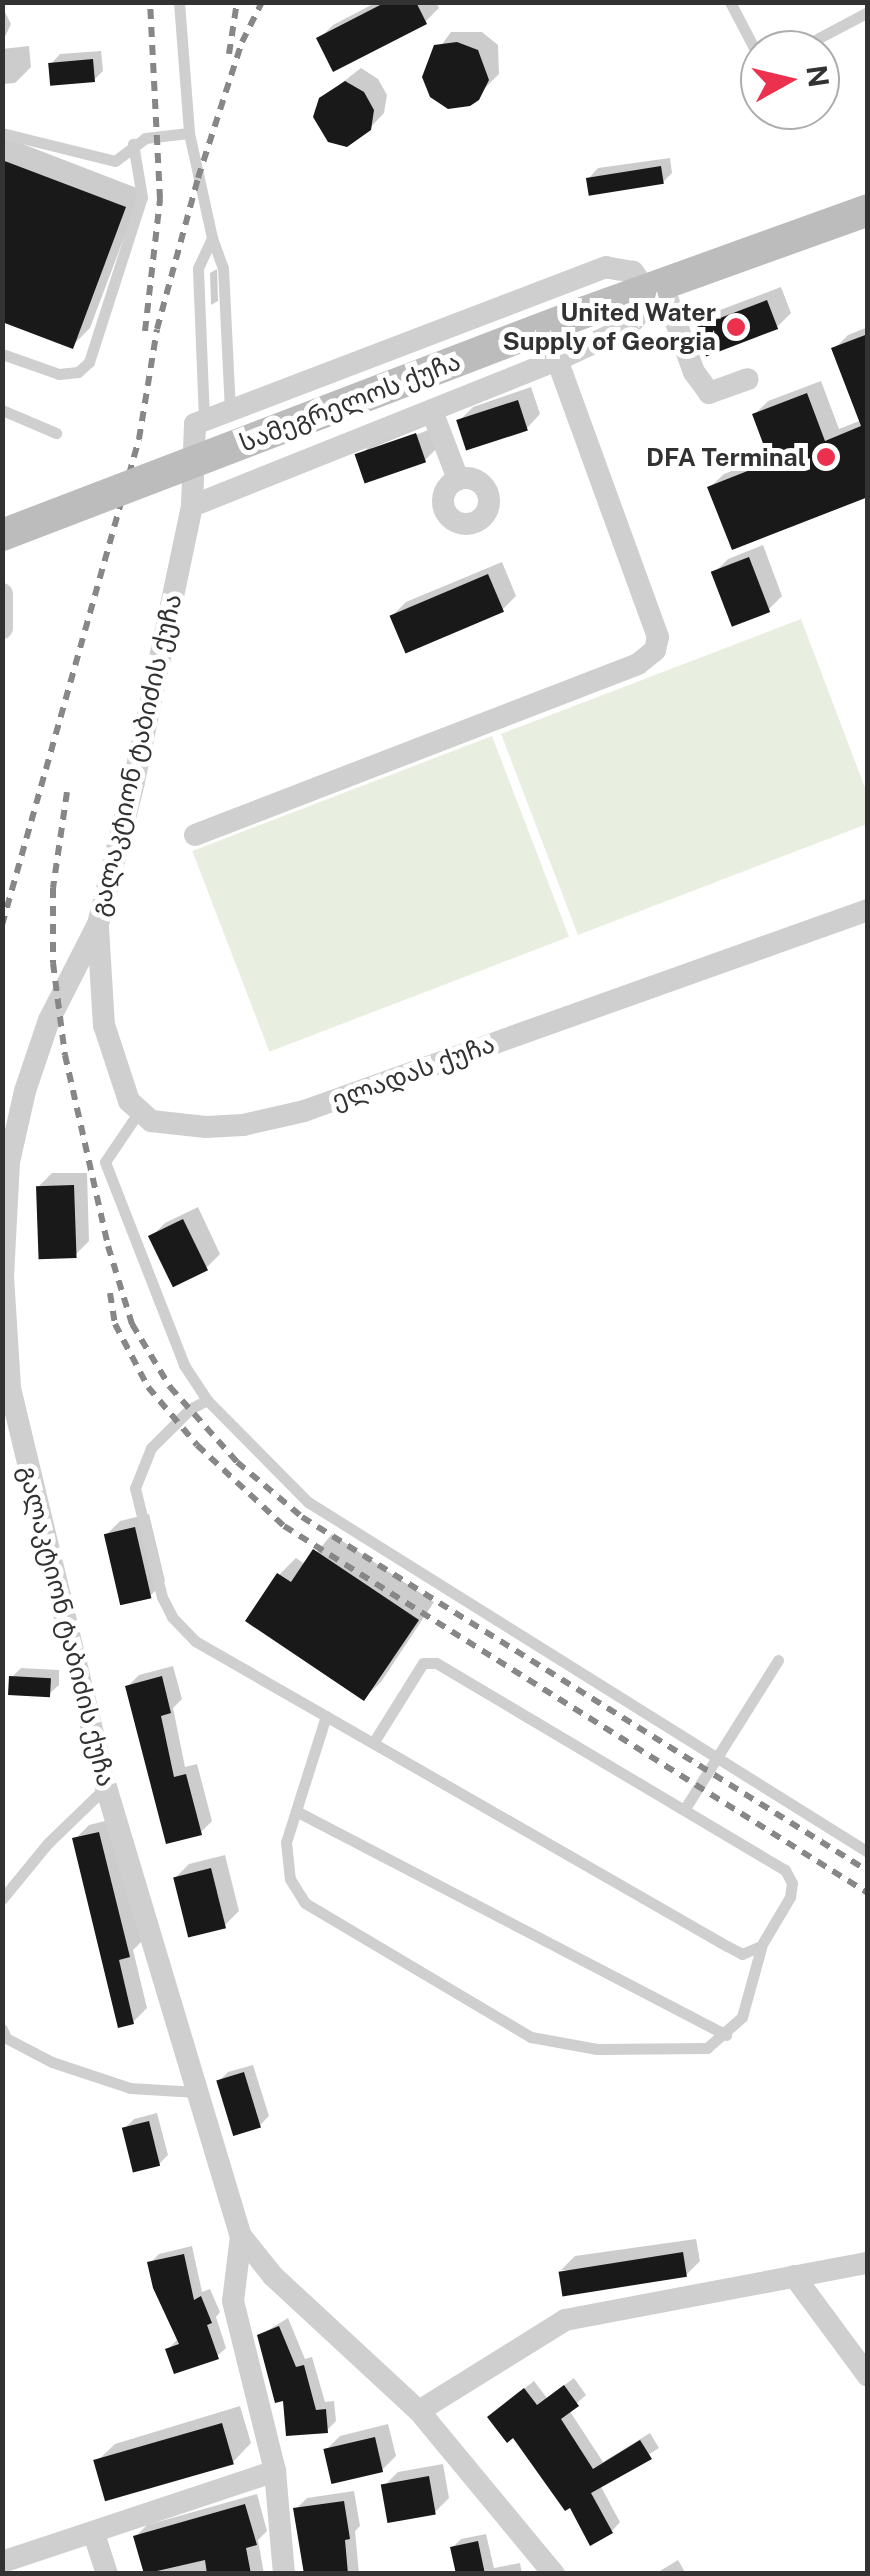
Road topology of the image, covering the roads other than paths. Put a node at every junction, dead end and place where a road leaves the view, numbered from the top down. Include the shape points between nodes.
1 (179, 2) edge
2 (730, 2) edge
3 (868, 12) edge
4 (745, 30) edge
5 (834, 30) edge
6 (2, 133) edge
7 (189, 133) junction
8 (134, 144) junction
9 (868, 210) edge
10 (212, 238) junction
11 (653, 284) junction
12 (2, 354) edge
13 (556, 360) junction
14 (748, 379) dead end
15 (2, 410) edge
16 (230, 410) junction
17 (432, 411) junction
18 (204, 418) junction
19 (56, 433) dead end
20 (458, 479) dead end
21 (192, 506) junction
22 (2, 534) edge
23 (2, 594) edge
24 (2, 628) edge
25 (195, 835) dead end
26 (868, 910) edge
27 (98, 924) junction
28 (138, 1112) junction
29 (207, 1400) junction
30 (778, 1660) dead end
31 (326, 1716) junction
32 (373, 1743) junction
33 (716, 1758) junction
34 (106, 1787) junction
35 (684, 1810) junction
36 (296, 1811) junction
37 (868, 1852) edge
38 (2, 1900) edge
39 (761, 1946) junction
40 (2, 2029) edge
41 (726, 2035) junction
42 (197, 2092) junction
43 (240, 2236) junction
44 (868, 2263) edge
45 (794, 2276) junction
46 (868, 2376) edge
47 (418, 2411) junction
48 (275, 2471) junction
49 (94, 2534) junction
50 (2, 2562) edge
51 (107, 2574) edge
52 (284, 2574) edge
53 (554, 2574) edge

1 - 7 lane
2 - 4 lane
3 - 5 lane
6 - 8 lane via 115,161
7 - 8 lane
7 - 10 lane
8 - 12 lane via 142,197 90,362 59,374
9 - 11 main road, სამეგრელოს ქუჩა
10 - 16 lane via 223,268
10 - 18 lane via 198,268
11 - 13 street via 636,322
11 - 14 street via 709,394
11 - 16 street via 606,268
11 - 22 main road, სამეგრელოს ქუჩა, bridge
13 - 17 street
13 - 25 street via 658,637 649,658
15 - 19 lane
16 - 18 street
17 - 20 street
17 - 21 street
18 - 21 street, გალაკტიონ ტაბიძის ქუჩა via 195,424
21 - 27 street, გალაკტიონ ტაბიძის ქუჩა
23 - 24 street
26 - 28 street, ელადას ქუჩა via 276,1120 177,1126
27 - 28 street via 104,1024 117,1075
27 - 34 street, გალაკტიონ ტაბიძის ქუჩა via 49,1020 25,1091 9,1162 3,1276 10,1388
28 - 29 lane via 106,1162 184,1365
29 - 31 lane via 190,1409 140,1465 136,1488 162,1597 196,1642
29 - 33 lane via 308,1502
30 - 33 lane
31 - 32 lane
31 - 36 lane
32 - 35 lane via 423,1663 436,1663
32 - 39 lane via 742,1954
33 - 35 lane
33 - 37 lane
34 - 38 lane
34 - 42 street, გალაკტიონ ტაბიძის ქუჩა
35 - 39 lane via 785,1870 790,1897
36 - 41 lane
36 - 41 lane via 286,1842 290,1880 305,1903 531,2037 597,2049 707,2048
39 - 41 lane via 742,2016
40 - 42 lane via 6,2038 52,2062 130,2088
42 - 43 street, გალაკტიონ ტაბიძის ქუჩა
43 - 47 street, გალაკტიონ ტაბიძის ქუჩა via 273,2276
43 - 48 street via 232,2301
44 - 45 street
45 - 46 street
45 - 47 street via 565,2320
47 - 53 street, გალაკტიონ ტაბიძის ქუჩა
48 - 49 street
48 - 52 street
49 - 50 street
49 - 51 street

